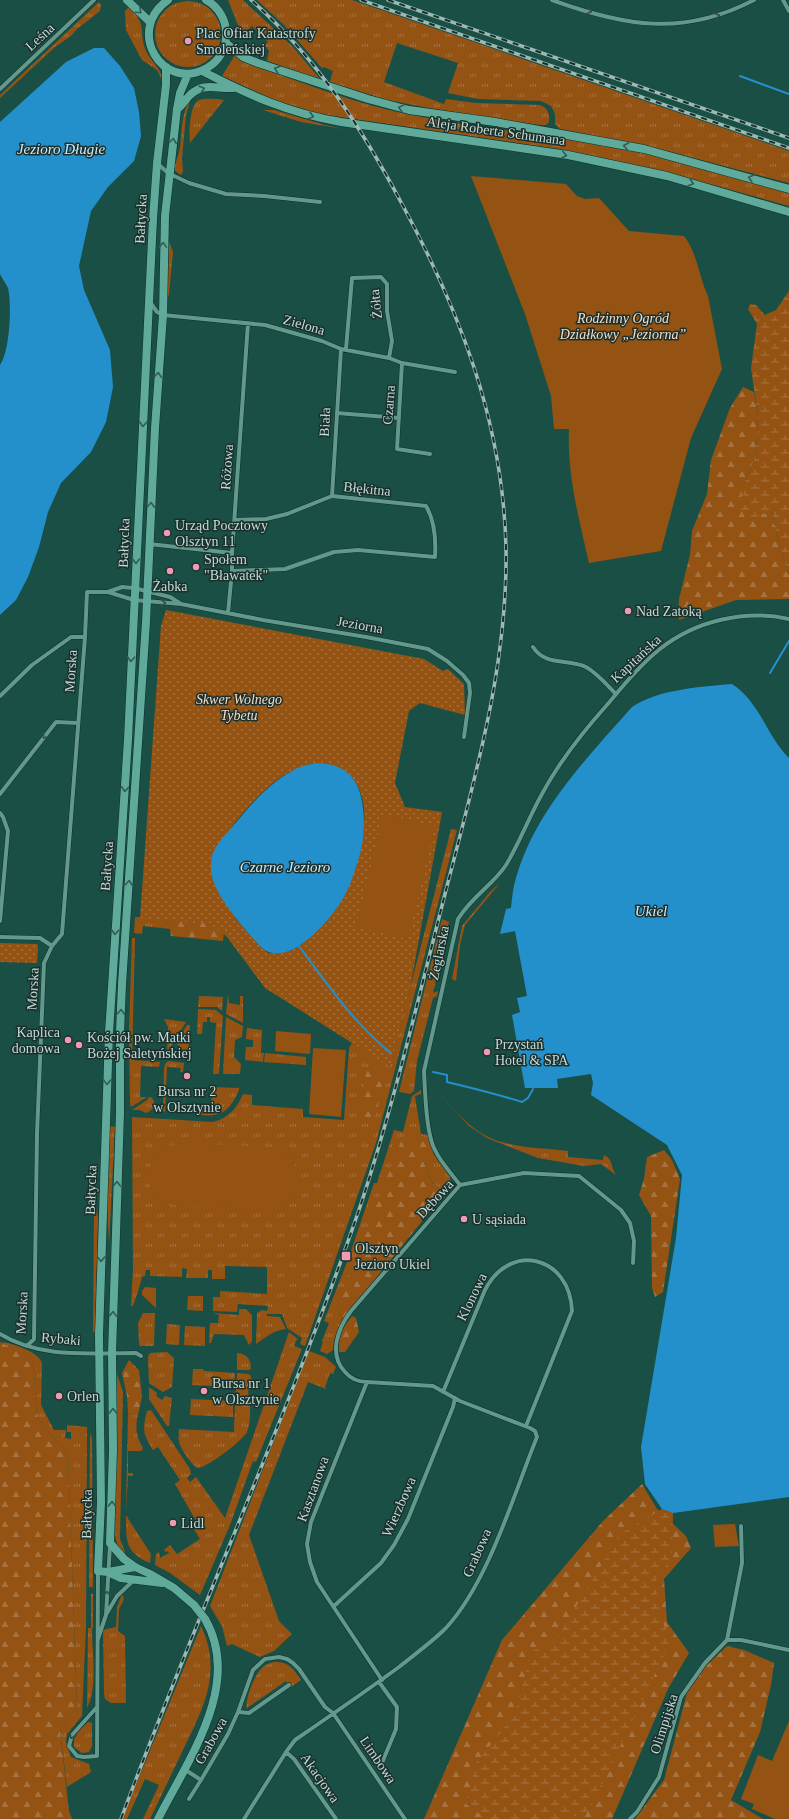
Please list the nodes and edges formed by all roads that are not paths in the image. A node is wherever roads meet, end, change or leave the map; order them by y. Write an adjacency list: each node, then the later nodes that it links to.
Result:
1 (94, 0): 15 (street, Leśna)
2 (127, 0): 9 (main road, one-way to 9)
3 (168, 0): 9 (main road)
4 (206, 0): 10 (main road)
5 (552, 0): 6 (street, one-way to 6)
6 (754, 0)
7 (783, 0): 8 (street)
8 (789, 10)
9 (150, 22): 11 (main road)
10 (226, 43): 12 (main road); 19 (main road, Aleja Roberta Schumana, one-way to 10)
11 (166, 67): 13 (main road); 17 (main road, Bałtycka)
12 (202, 71): 13 (main road); 14 (main road, Aleja Roberta Schumana)
13 (188, 74): 16 (main road, Bałtycka)
14 (235, 88): 16 (main road, one-way to 14); 21 (main road, Aleja Roberta Schumana, one-way to 21)
15 (0, 90)
16 (177, 109): 18 (main road, Bałtycka, one-way to 16)
17 (157, 163): 18 (street); 22 (main road, Bałtycka)
18 (168, 173): 20 (street); 23 (main road, Bałtycka, one-way to 18)
19 (789, 188)
20 (320, 202)
21 (789, 212)
22 (150, 302): 23 (street); 38 (main road, Bałtycka, one-way to 38)
23 (163, 315): 24 (street, Zielona); 35 (main road, Bałtycka, one-way to 23)
24 (248, 323): 25 (street, Zielona); 34 (street, Różowa)
25 (341, 349): 26 (street, Zielona); 30 (street, Biała)
26 (346, 349): 27 (street, Zielona); 27 (street, Żółta)
27 (389, 358): 28 (street, Zielona)
28 (402, 363): 29 (street, Zielona); 31 (street, Czarna)
29 (455, 372)
30 (336, 413): 31 (street); 33 (street, Biała)
31 (399, 418): 32 (street, Czarna)
32 (430, 454)
33 (332, 496): 34 (street, Błękitna); 37 (street, Błękitna)
34 (235, 520): 36 (street, Różowa)
35 (148, 544): 36 (street); 39 (main road, Bałtycka)
36 (232, 553): 37 (street, Różowa)
37 (232, 571): 44 (street, Różowa)
38 (134, 588): 39 (street, Jeziorna); 40 (street, Jeziorna); 41 (main road, Bałtycka)
39 (147, 590): 42 (main road, Bałtycka); 43 (street, Jeziorna)
40 (108, 592): 41 (street, Jeziorna); 46 (street, Morska)
41 (134, 600): 42 (street, Jeziorna); 61 (main road, Bałtycka, one-way to 61)
42 (146, 602): 43 (street, Jeziorna, one-way to 43); 62 (main road, Bałtycka, one-way to 42)
43 (181, 604): 44 (street, Jeziorna)
44 (228, 613): 51 (street, Jeziorna)
45 (789, 619): 48 (street, Kapitańska)
46 (85, 637): 49 (street); 50 (street, Morska)
47 (533, 647): 48 (street, Kapitańska)
48 (616, 694): 57 (street, Żeglarska)
49 (0, 696)
50 (78, 724): 52 (street, one-way to 52); 56 (street, Morska)
51 (464, 737)
52 (0, 794)
53 (0, 813): 54 (street)
54 (0, 921)
55 (0, 937): 56 (street)
56 (52, 946): 60 (street, Morska)
57 (460, 1185): 58 (street, Dębowa); 64 (street, Dębowa)
58 (633, 1262)
59 (0, 1334): 60 (street, Rybaki)
60 (27, 1346): 61 (street, Rybaki)
61 (99, 1353): 62 (street, Rybaki); 71 (main road, Bałtycka)
62 (112, 1353): 63 (street, Rybaki); 69 (main road, Bałtycka, one-way to 62)
63 (141, 1356)
64 (367, 1382): 65 (street); 75 (street, Kasztanowa)
65 (443, 1392): 66 (street); 67 (street, Klonowa)
66 (454, 1398): 67 (street); 75 (street, Wierzbowa)
67 (526, 1426): 80 (street, Grabowa)
68 (741, 1526): 77 (street)
69 (110, 1543): 70 (main road, Bałtycka); 72 (street, Bałtycka)
70 (135, 1567): 72 (main road); 74 (main road, Bałtycka)
71 (98, 1571): 72 (main road, Bałtycka); 78 (street, Bałtycka)
72 (108, 1572): 73 (main road, Bałtycka); 76 (street, Bałtycka, one-way to 72)
73 (134, 1579): 74 (main road, Bałtycka); 76 (street, Bałtycka)
74 (167, 1584): 87 (main road, Bałtycka, bridge)
75 (334, 1606): 80 (street, Kasztanowa)
76 (106, 1615): 78 (street, Bałtycka)
77 (727, 1640): 79 (street); 94 (street, Olimpijska)
78 (98, 1642): 82 (street, Bałtycka)
79 (789, 1650)
80 (380, 1681): 84 (street, Grabowa); 86 (street, Kasztanowa)
81 (288, 1685): 83 (street, Grabowa)
82 (97, 1707): 82 (street, Bałtycka, one-way to 82)
83 (238, 1712): 84 (street, Grabowa); 88 (street, Grabowa)
84 (333, 1713): 85 (street, Grabowa); 93 (street, Limbowa)
85 (286, 1752): 91 (street, Grabowa); 92 (street, Akacjowa)
86 (382, 1763)
87 (184, 1769): 88 (street, Grabowa); 90 (main road, Bałtycka)
88 (202, 1780): 89 (street, Grabowa)
89 (189, 1800)
90 (158, 1819)
91 (244, 1819)
92 (336, 1819)
93 (405, 1819)
94 (630, 1819)

